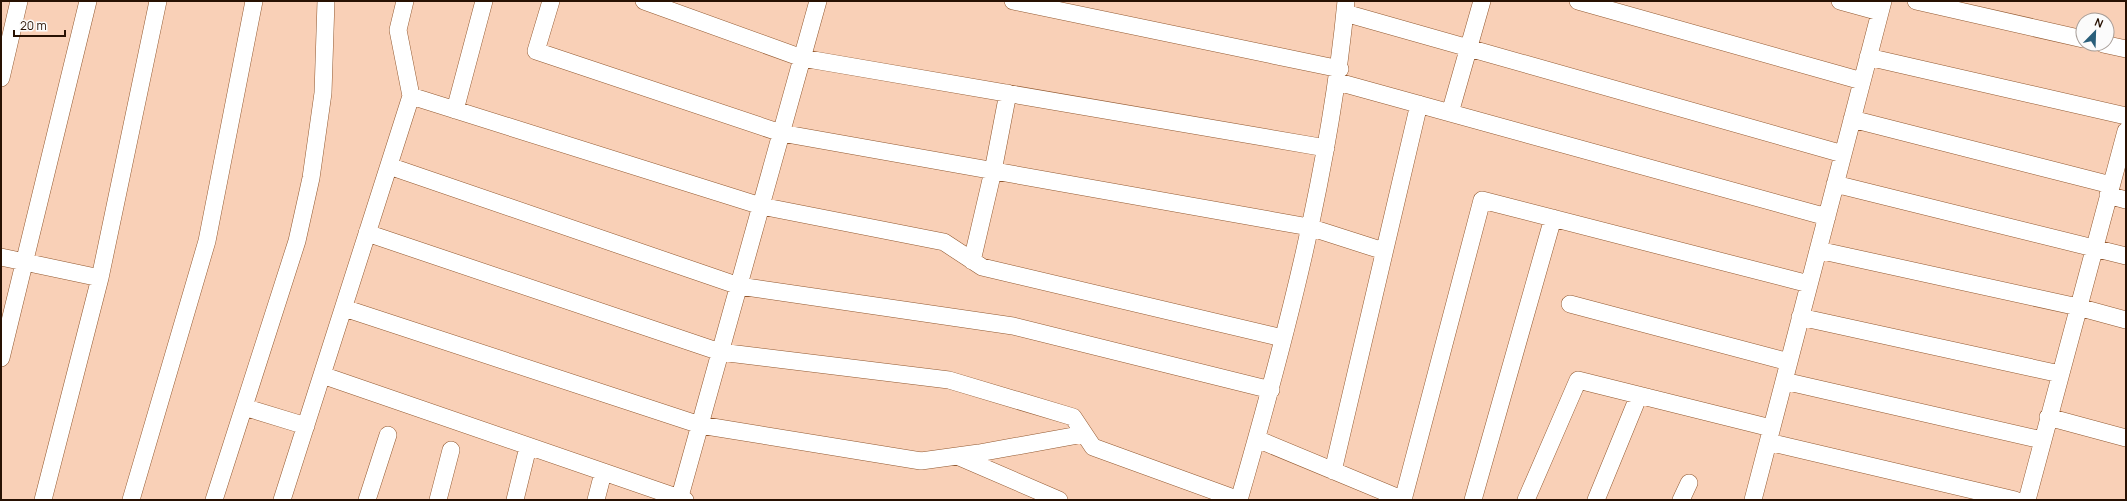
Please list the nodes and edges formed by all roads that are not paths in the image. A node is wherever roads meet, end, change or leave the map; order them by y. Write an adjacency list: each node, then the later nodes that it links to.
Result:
1 (20, 1): 19 (street)
2 (88, 1): 55 (street)
3 (158, 1): 56 (street)
4 (254, 1): 90 (street)
5 (326, 1): 73 (street)
6 (405, 1): 29 (street)
7 (484, 1): 31 (street)
8 (551, 1): 35 (street)
9 (644, 1): 24 (street)
10 (818, 1): 24 (street)
11 (1482, 1): 21 (street)
12 (1578, 1): 27 (street)
13 (1840, 1): 16 (street)
14 (1916, 1): 18 (street)
15 (1021, 2): 25 (street)
16 (1881, 6): 23 (street)
17 (1346, 7): 21 (street); 25 (street)
18 (2075, 37)
19 (5, 47): 26 (street)
20 (2115, 47): 22 (street)
21 (1468, 48): 32 (street); 38 (street)
22 (2126, 49)
23 (1868, 57): 27 (street); 33 (street)
24 (802, 58): 28 (street); 35 (street)
25 (1339, 76): 30 (street); 37 (street)
26 (1, 78)
27 (1862, 82): 34 (street)
28 (1008, 93): 37 (street); 40 (street)
29 (411, 96): 31 (street); 39 (street)
30 (1419, 104): 32 (street); 51 (street)
31 (455, 110): 44 (street)
32 (1450, 113): 45 (street)
33 (2126, 116)
34 (1852, 119): 38 (street); 42 (street)
35 (781, 133): 40 (street); 44 (street)
36 (2125, 136): 42 (street)
37 (1326, 148): 47 (street)
38 (1843, 154): 41 (street)
39 (389, 166): 48 (street); 58 (street)
40 (994, 171): 47 (street); 54 (street)
41 (1835, 184): 45 (street); 49 (street)
42 (2110, 190): 43 (street); 49 (street)
43 (2126, 200)
44 (761, 206): 54 (street); 58 (street)
45 (1827, 217): 50 (street)
46 (1553, 218): 57 (street); 100 (street); 101 (street)
47 (1309, 227): 51 (street); 64 (street)
48 (367, 233): 61 (street); 65 (street)
49 (2094, 247): 52 (street); 60 (street)
50 (1818, 250): 57 (street); 60 (street)
51 (1384, 251): 86 (street)
52 (2126, 256)
53 (1, 257): 55 (street)
54 (972, 260): 64 (street)
55 (25, 261): 56 (street); 66 (street)
56 (100, 278): 89 (street)
57 (1809, 284): 62 (street)
58 (739, 286): 65 (street); 71 (street)
59 (1570, 304): 67 (street)
60 (2078, 307): 63 (street); 68 (street)
61 (344, 308): 69 (street); 75 (street)
62 (1800, 317): 67 (street); 68 (street)
63 (2126, 320)
64 (1283, 338): 71 (street)
65 (720, 352): 75 (street); 77 (street)
66 (1, 358)
67 (1789, 362): 70 (street)
68 (2060, 374): 74 (street)
69 (322, 375): 76 (street); 83 (street)
70 (1784, 381): 79 (street); 82 (street)
71 (1271, 390): 81 (street)
72 (1639, 395): 79 (street); 102 (street); 103 (street)
73 (244, 407): 76 (street); 91 (street)
74 (2048, 417): 80 (street); 82 (street)
75 (700, 425): 85 (street); 97 (street)
76 (306, 426): 92 (street)
77 (1084, 434): 85 (street); 99 (street)
78 (388, 435): 93 (street)
79 (1770, 435): 105 (street); 106 (street)
80 (2126, 438)
81 (1257, 439): 86 (street); 99 (street)
82 (2042, 440): 107 (street)
83 (528, 447): 87 (street); 95 (street)
84 (451, 450): 94 (street)
85 (956, 456): 98 (street)
86 (1333, 470): 100 (street)
87 (603, 473): 96 (street); 97 (street)
88 (1689, 483): 104 (street)
89 (43, 500)
90 (131, 500)
91 (214, 500)
92 (282, 500)
93 (367, 500)
94 (438, 500)
95 (515, 500)
96 (596, 500)
97 (681, 500)
98 (1059, 500)
99 (1239, 500)
100 (1404, 500)
101 (1473, 500)
102 (1526, 500)
103 (1596, 500)
104 (1681, 500)
105 (1753, 500)
106 (2015, 500)
107 (2027, 500)

